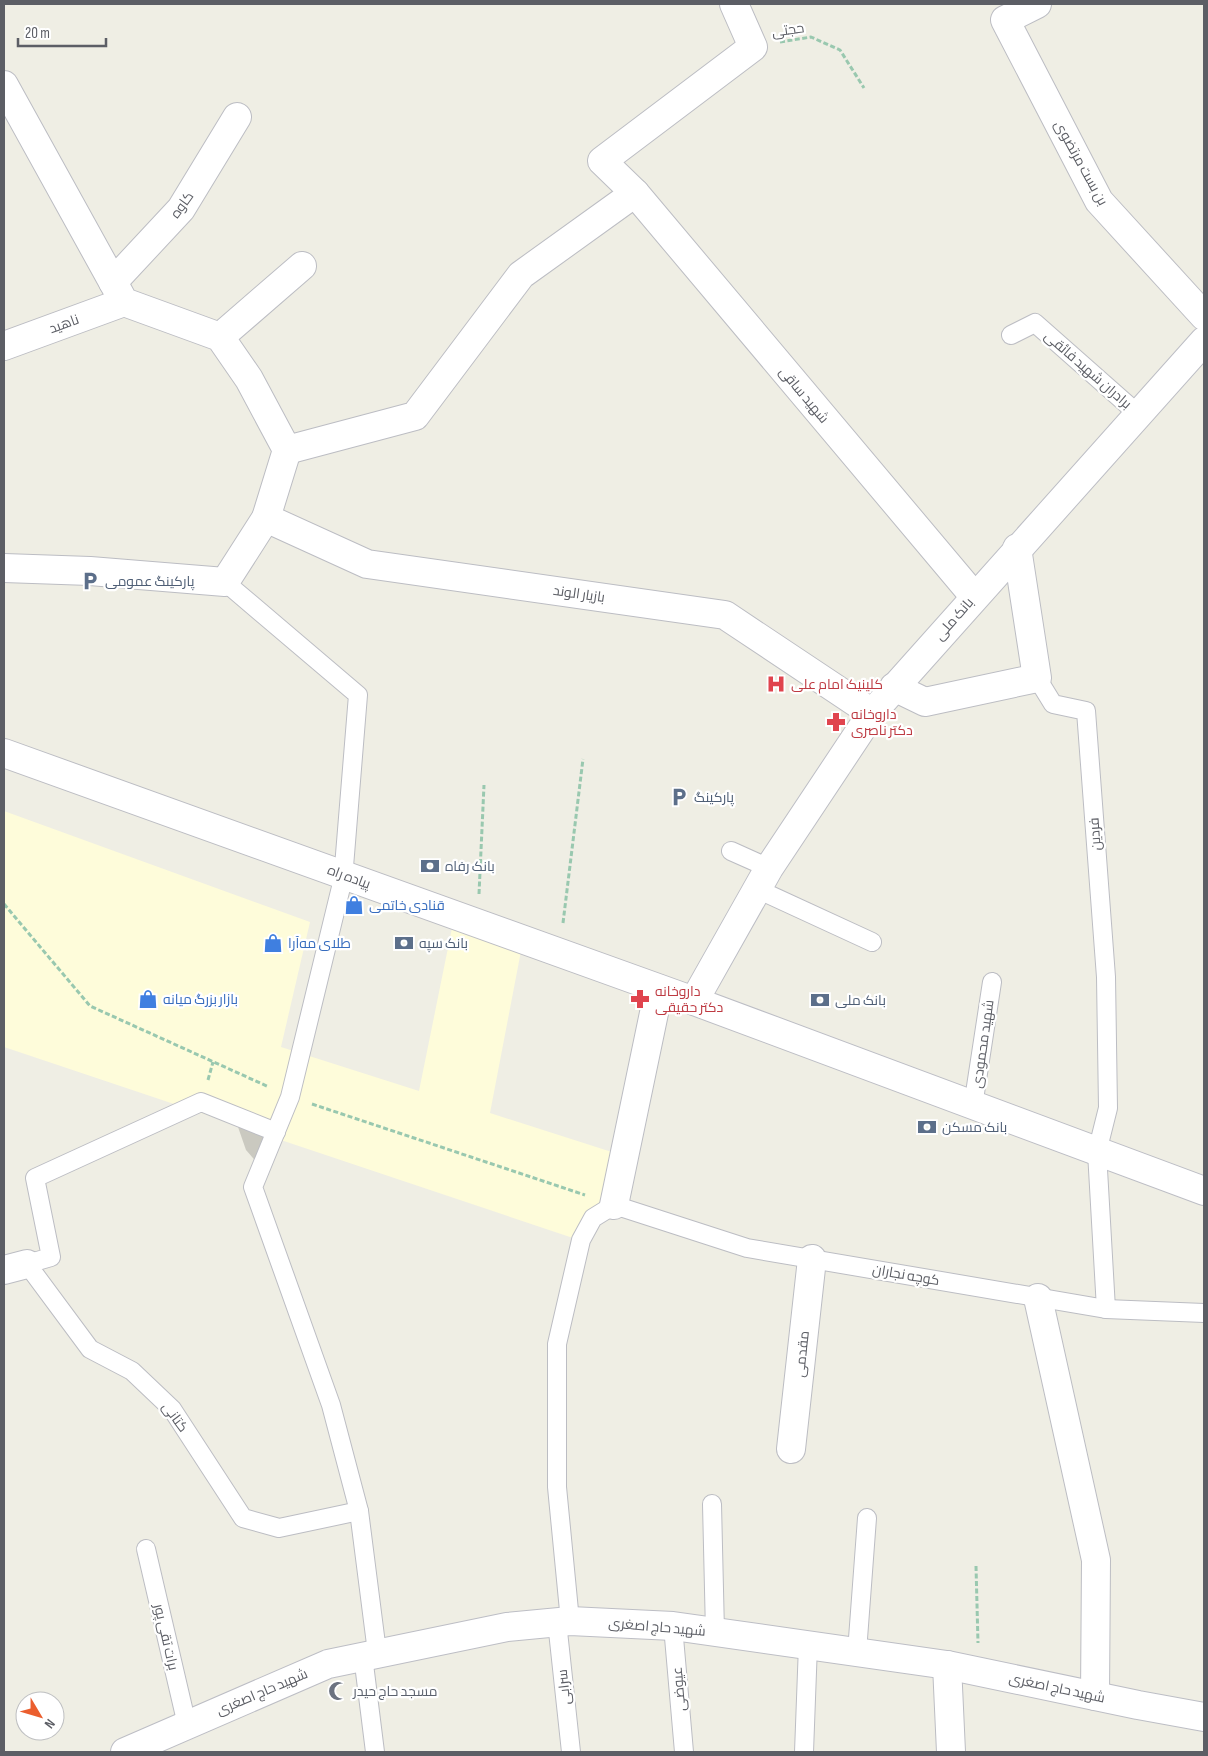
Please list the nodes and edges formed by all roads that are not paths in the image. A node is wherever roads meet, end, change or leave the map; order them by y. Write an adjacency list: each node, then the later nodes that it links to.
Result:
1 (734, 4): 5 (street, شهید ساقی)
2 (1037, 4): 8 (street, بن بست مرتضوی)
3 (4, 85): 7 (street)
4 (237, 117): 7 (street, کاوه)
5 (635, 193): 14 (street); 19 (street, شهید ساقی)
6 (302, 266): 10 (street)
7 (118, 292): 10 (street); 12 (street, ناهید)
8 (1204, 316)
9 (1011, 334): 13 (lane, برادران شهید فائقی)
10 (220, 337): 14 (street)
11 (1204, 341): 13 (street, بانک ملی)
12 (4, 346)
13 (1138, 414): 16 (street, بانک ملی)
14 (287, 450): 15 (street)
15 (266, 518): 18 (street); 22 (street, بازیار الوند)
16 (1017, 548): 19 (street, بانک ملی); 20 (street, فردین)
17 (4, 568): 18 (street)
18 (225, 582): 25 (lane)
19 (974, 596): 21 (street, بانک ملی)
20 (1037, 678): 21 (street); 33 (lane, فردین)
21 (894, 687): 22 (street, بانک ملی)
22 (872, 713): 26 (street, بانک ملی)
23 (4, 753): 25 (street, پیاده راه)
24 (731, 851): 26 (lane)
25 (344, 875): 29 (street, پیاده راه); 32 (lane)
26 (763, 878): 27 (lane); 30 (street, بانک ملی)
27 (872, 942)
28 (992, 982): 31 (lane, شهید محمودی)
29 (659, 989): 30 (street, پیاده راه); 35 (street)
30 (694, 1001): 31 (street, پیاده راه)
31 (974, 1106): 33 (street, پیاده راه)
32 (276, 1132): 37 (lane); 43 (lane)
33 (1097, 1152): 34 (street, پیاده راه); 39 (lane)
34 (1204, 1191)
35 (614, 1205): 36 (lane, کوچه نجاران); 46 (lane, سرابی)
36 (812, 1259): 38 (lane, کوچه نجاران); 41 (street, مقدمی)
37 (15, 1267): 43 (lane, کتانی)
38 (1038, 1298): 39 (lane, کوچه نجاران); 53 (street)
39 (1106, 1309): 40 (lane, کوچه نجاران)
40 (1204, 1313)
41 (792, 1449)
42 (712, 1504): 48 (lane)
43 (359, 1511): 51 (lane)
44 (867, 1518): 50 (lane)
45 (146, 1549): 55 (lane, برات تقی پور)
46 (563, 1622): 47 (street, شهید حاج اصغری); 51 (street, شهید حاج اصغری); 58 (lane, سرابی)
47 (673, 1626): 48 (street, شهید حاج اصغری); 59 (lane, عیوضی)
48 (715, 1632): 49 (street, شهید حاج اصغری)
49 (808, 1645): 50 (street, شهید حاج اصغری); 60 (lane)
50 (857, 1652): 52 (street, شهید حاج اصغری)
51 (370, 1654): 55 (street, شهید حاج اصغری); 57 (lane)
52 (947, 1665): 53 (street, شهید حاج اصغری); 61 (street)
53 (1095, 1696): 54 (street, شهید حاج اصغری)
54 (1204, 1717)
55 (187, 1724): 56 (street, شهید حاج اصغری)
56 (125, 1752)
57 (375, 1752)
58 (571, 1752)
59 (684, 1752)
60 (804, 1752)
61 (951, 1752)

